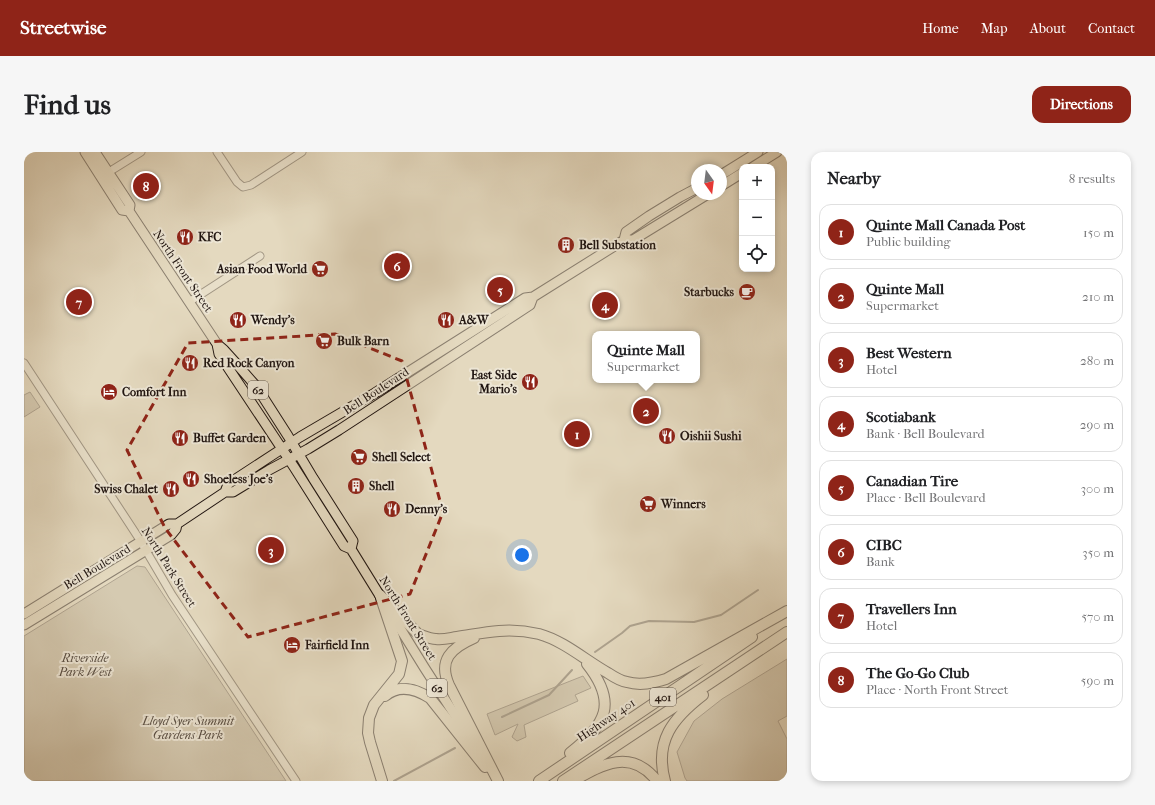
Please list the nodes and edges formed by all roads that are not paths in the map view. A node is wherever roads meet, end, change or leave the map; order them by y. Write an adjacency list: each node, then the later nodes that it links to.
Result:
1 (85, 152): 10 (main road, North Front Street / 62)
2 (95, 152): 10 (main road, North Front Street / 62)
3 (141, 152): 10 (street)
4 (217, 152): 5 (street)
5 (302, 152)
6 (758, 152): 9 (main road)
7 (777, 152): 8 (main road)
8 (757, 164)
9 (727, 171)
10 (105, 174): 18 (main road, North Front Street / 62)
11 (739, 175): 12 (main road)
12 (727, 182)
13 (691, 191): 15 (main road, Bell Boulevard)
14 (698, 200): 15 (main road, Bell Boulevard)
15 (624, 240): 17 (main road, Bell Boulevard)
16 (260, 256): 18 (street)
17 (533, 297): 21 (main road, Bell Boulevard); 23 (main road, Bell Boulevard)
18 (189, 302): 19 (main road, North Front Street / 62)
19 (217, 344): 21 (main road, North Front Street / 62); 22 (main road, North Front Street / 62)
20 (24, 363): 27 (street, North Park Street)
21 (292, 443): 22 (main road, Bell Boulevard); 23 (main road, North Front Street / 62)
22 (282, 450): 24 (main road, North Front Street / 62); 25 (main road, Bell Boulevard)
23 (299, 454): 24 (main road, Bell Boulevard); 28 (main road, North Front Street / 62)
24 (288, 459): 25 (main road, Bell Boulevard); 28 (main road, North Front Street / 62)
25 (225, 492): 26 (main road, Bell Boulevard)
26 (177, 524): 27 (main road, Bell Boulevard); 29 (main road, Bell Boulevard)
27 (141, 542): 29 (street, North Park Street); 32 (main road, Bell Boulevard)
28 (351, 549): 30 (main road, North Front Street / 62)
29 (146, 551): 33 (main road, Bell Boulevard); 38 (street, North Park Street)
30 (380, 594): 34 (highway); 37 (highway); 40 (main road, North Front Street / 62)
31 (787, 612): 36 (highway); 41 (highway, Highway 401 / 401)
32 (24, 614)
33 (24, 625)
34 (489, 632): 36 (highway); 40 (highway)
35 (783, 635): 42 (highway, 401); 45 (highway)
36 (580, 656): 41 (highway)
37 (374, 705): 39 (highway); 40 (highway)
38 (296, 781)
39 (382, 781)
40 (497, 781)
41 (538, 781)
42 (563, 781)
43 (573, 781): 44 (highway)
44 (657, 781)
45 (665, 781)

